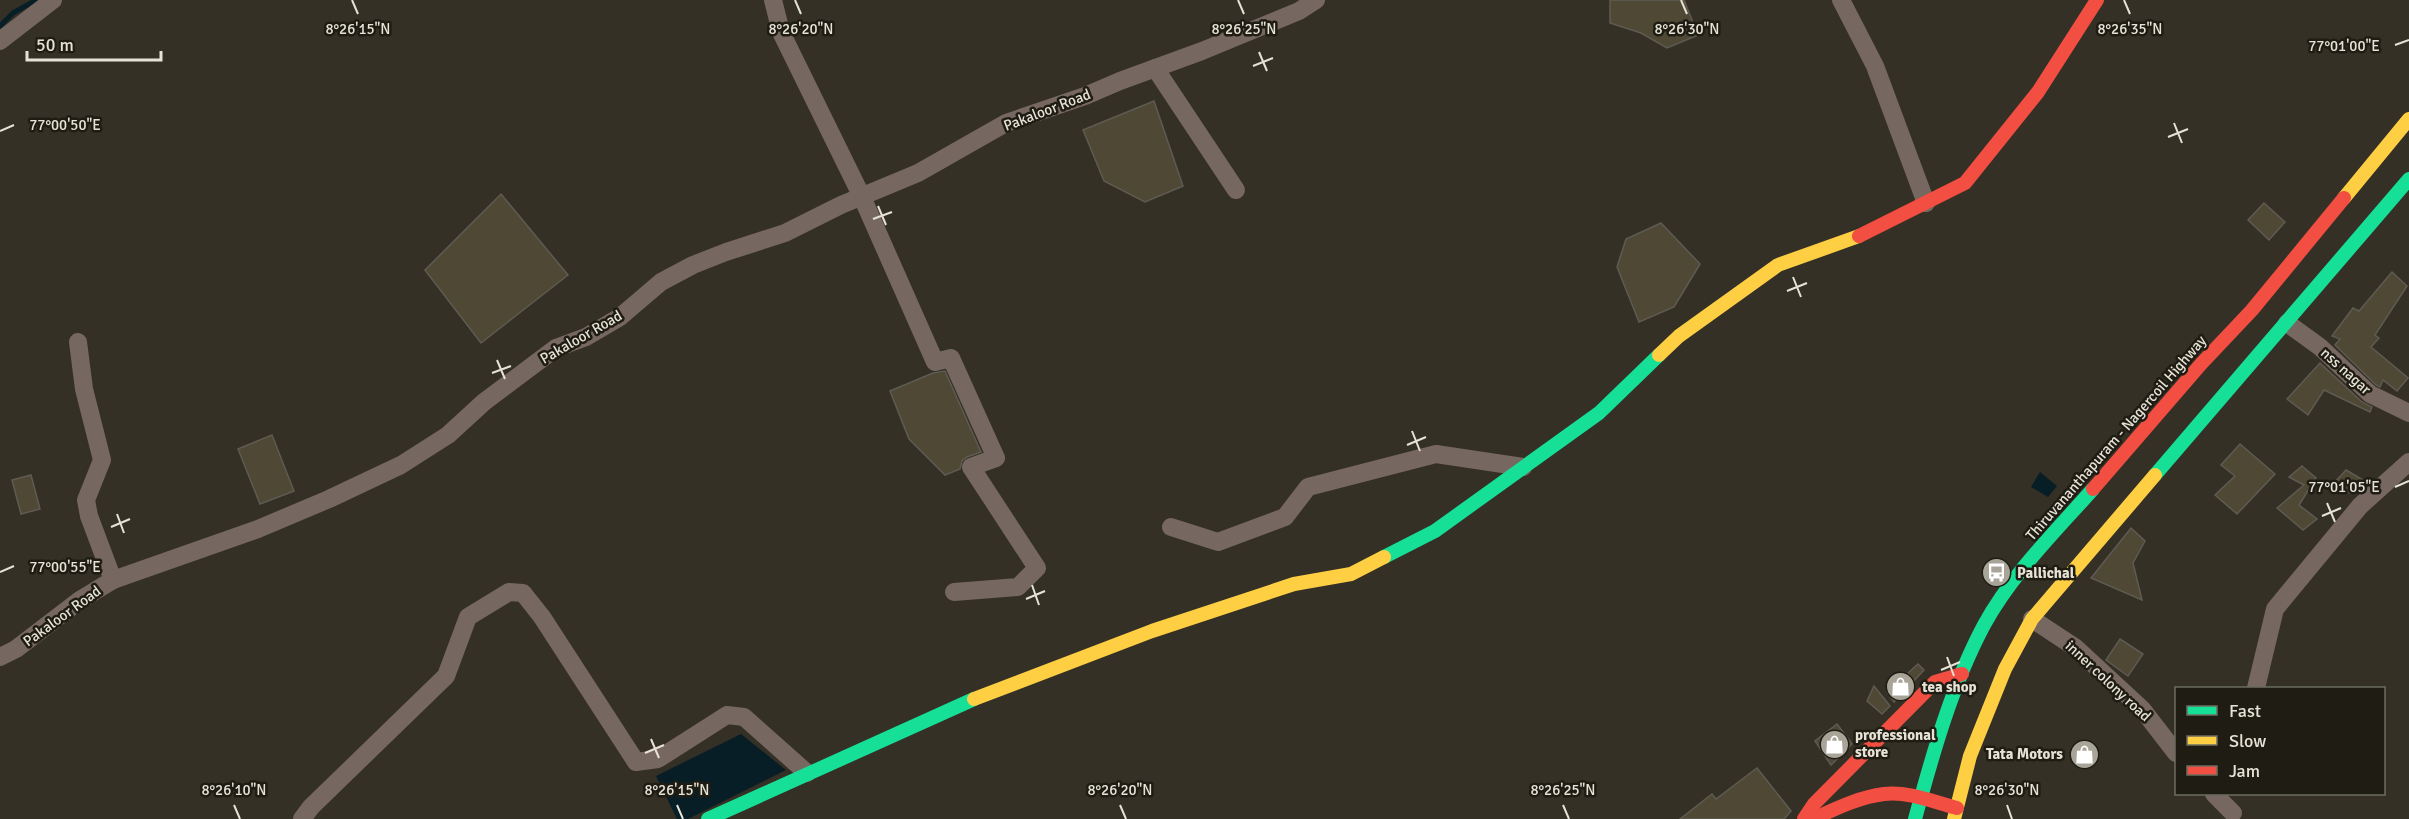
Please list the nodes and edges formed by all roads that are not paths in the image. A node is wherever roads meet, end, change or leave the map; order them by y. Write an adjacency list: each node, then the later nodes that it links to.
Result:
1 (53, 0): 6 (street)
2 (773, 0): 11 (street)
3 (1316, 0): 7 (street, Pakaloor Road)
4 (1841, 0): 12 (street)
5 (2097, 0): 12 (main road)
6 (0, 41)
7 (1155, 68): 10 (street); 11 (street, Pakaloor Road)
8 (2409, 118): 23 (main road, Thiruvananthapuram - Nagercoil Highway)
9 (2409, 179): 13 (main road)
10 (1236, 190)
11 (862, 197): 19 (street, Pakaloor Road); 20 (street)
12 (1926, 203): 17 (main road)
13 (2287, 322): 15 (street, nss nagar); 21 (main road)
14 (78, 342): 19 (street)
15 (2409, 413)
16 (2409, 462): 24 (street)
17 (1523, 467): 18 (street); 26 (main road)
18 (1171, 527)
19 (113, 580): 22 (street, Pakaloor Road)
20 (954, 592)
21 (2032, 619): 25 (street, inner colony road); 31 (main road)
22 (0, 657)
23 (1962, 674): 29 (main road, Thiruvananthapuram - Nagercoil Highway); 36 (main road)
24 (2256, 687)
25 (2175, 752)
26 (807, 773): 34 (street); 35 (main road)
27 (2215, 795): 33 (street)
28 (2236, 795): 33 (street)
29 (1920, 799): 30 (main road); 31 (main road); 38 (main road, Thiruvananthapuram - Nagercoil Highway)
30 (1843, 806): 32 (main road); 37 (main road)
31 (1956, 813)
32 (1857, 816)
33 (2233, 816)
34 (302, 819)
35 (708, 819)
36 (1804, 819)
37 (1813, 819)
38 (1915, 819)

